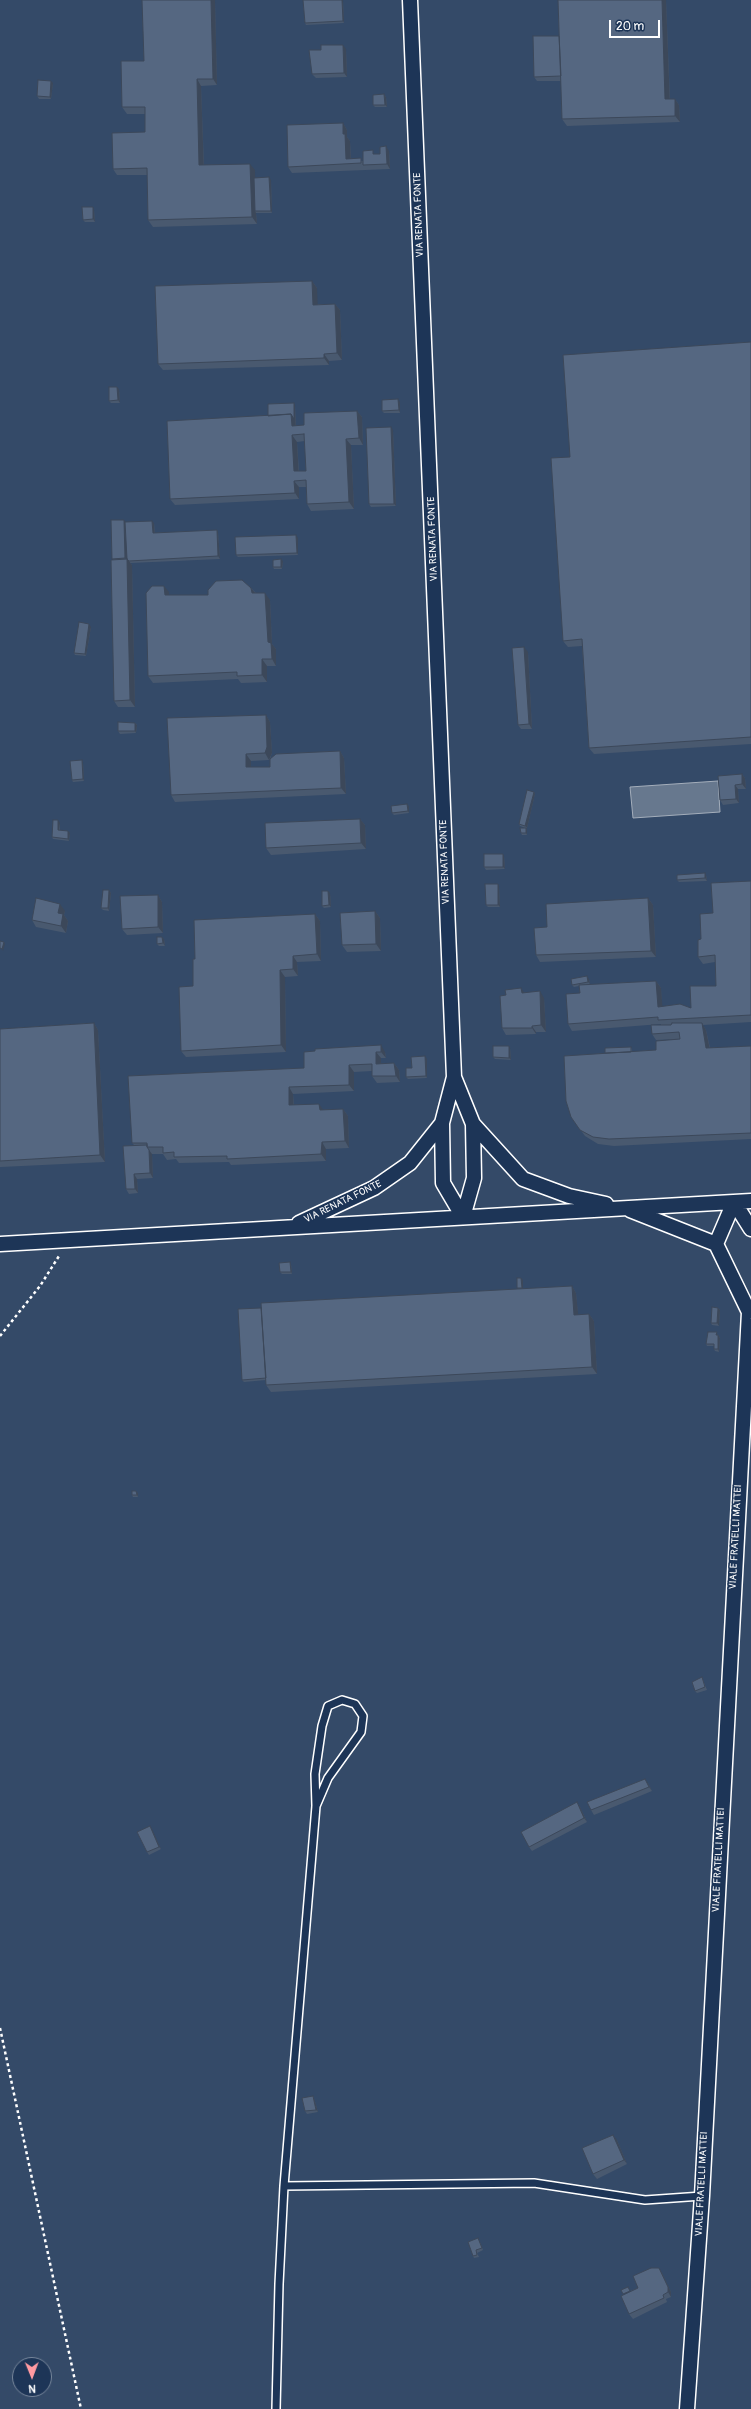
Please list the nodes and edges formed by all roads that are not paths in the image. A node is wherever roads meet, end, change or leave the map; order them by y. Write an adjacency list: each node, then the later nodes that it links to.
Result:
1 (410, 0): 2 (street, VIA RENATA FONTE)
2 (454, 1078): 3 (street, VIA RENATA FONTE); 4 (street, VIA RENATA FONTE)
3 (442, 1123): 8 (street, VIA RENATA FONTE); 9 (street, VIA RENATA FONTE)
4 (473, 1124): 7 (street, VIA RENATA FONTE); 8 (street, VIA RENATA FONTE)
5 (751, 1201): 6 (street)
6 (734, 1202): 7 (street); 10 (street); 12 (street)
7 (625, 1208): 8 (street); 12 (street)
8 (463, 1217): 9 (street)
9 (292, 1227): 11 (street)
10 (751, 1229)
11 (0, 1244)
12 (716, 1244): 13 (street, VIALE FRATELLI MATTEI)
13 (750, 1309): 16 (street, VIALE FRATELLI MATTEI)
14 (316, 1806): 14 (lane); 15 (lane)
15 (284, 2186): 16 (lane); 17 (lane)
16 (702, 2196): 18 (street, VIALE FRATELLI MATTEI)
17 (276, 2409)
18 (687, 2409)

